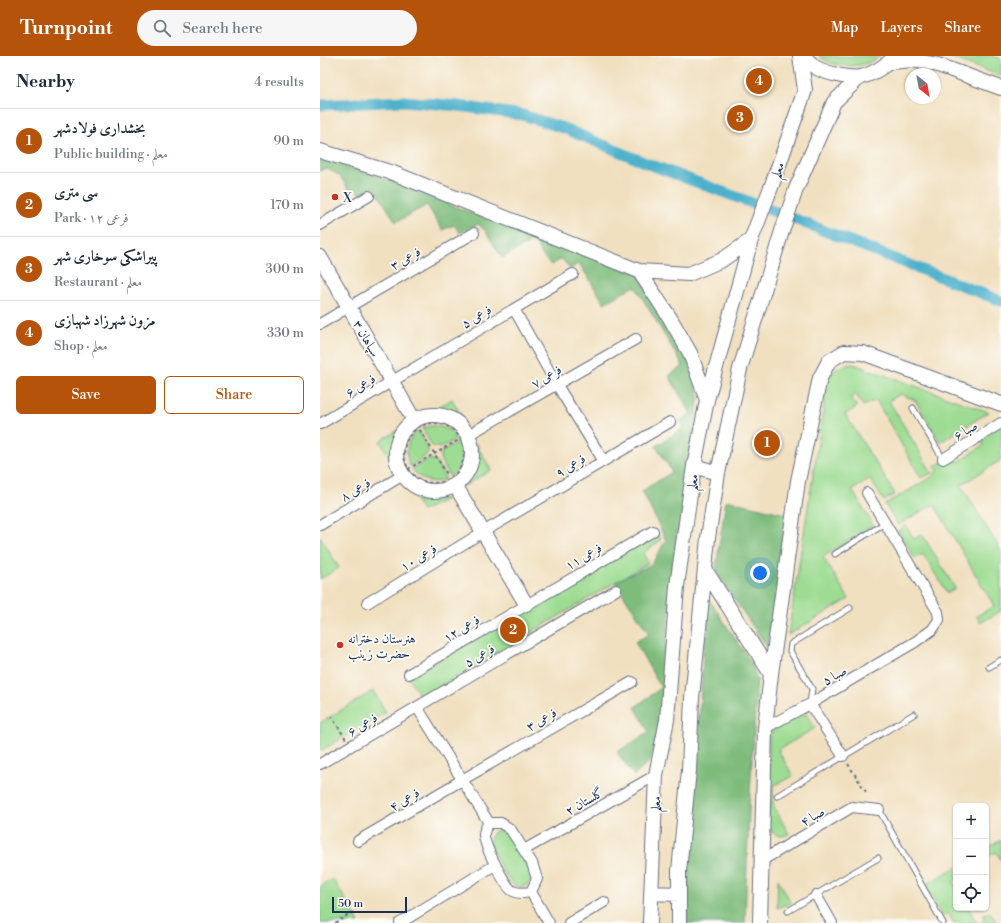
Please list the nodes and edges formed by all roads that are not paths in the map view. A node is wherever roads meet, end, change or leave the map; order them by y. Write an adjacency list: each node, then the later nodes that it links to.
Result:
1 (802, 56): 3 (main road); 9 (main road, معلم)
2 (893, 59): 3 (main road); 4 (main road)
3 (860, 77): 31 (main road, معلم)
4 (1001, 88)
5 (320, 151): 11 (main road)
6 (369, 196): 7 (street)
7 (320, 225)
8 (474, 233): 13 (street, فرعی ۳)
9 (751, 240): 11 (main road); 19 (main road, معلم)
10 (320, 257): 13 (main road, سپاهان ۳)
11 (639, 271): 19 (main road)
12 (573, 274): 14 (street, فرعی ۵)
13 (349, 306): 15 (street); 17 (main road, سپاهان ۳)
14 (514, 309): 17 (street, فرعی ۵); 18 (street)
15 (320, 324)
16 (636, 339): 18 (street, فرعی ۷)
17 (392, 381): 24 (street, فرعی ۶); 25 (main road, سپاهان ۳)
18 (557, 385): 26 (street, فرعی ۷); 28 (street)
19 (707, 400): 29 (main road, معلم)
20 (1001, 404): 47 (main road)
21 (913, 408): 27 (lane)
22 (670, 422): 28 (street, فرعی ۹)
23 (1001, 423): 27 (street, صبا ۶)
24 (320, 424)
25 (416, 424): 26 (main road); 30 (main road)
26 (464, 437): 32 (main road)
27 (943, 458)
28 (603, 460): 37 (street, فرعی ۹)
29 (694, 466): 31 (main road); 55 (main road, معلم)
30 (406, 472): 32 (main road); 35 (street, فرعی ۸)
31 (718, 473): 39 (main road, معلم)
32 (452, 482): 37 (main road)
33 (867, 493): 34 (street, صبا ۵)
34 (885, 524): 38 (lane); 49 (street, صبا ۵)
35 (320, 525)
36 (653, 531): 42 (street, فرعی ۱۱)
37 (483, 532): 41 (street, فرعی ۱۰); 42 (main road)
38 (835, 554)
39 (706, 571): 47 (main road); 67 (main road, معلم)
40 (616, 590): 50 (street, فرعی ۵)
41 (367, 603)
42 (526, 604): 46 (street, فرعی ۱۲)
43 (850, 608): 49 (lane)
44 (1001, 660): 45 (lane)
45 (989, 667)
46 (409, 674)
47 (771, 674): 52 (main road)
48 (632, 682): 56 (street, فرعی ۳)
49 (810, 704): 52 (street, صبا ۵); 53 (street)
50 (417, 707): 54 (street, فرعی ۶); 56 (street)
51 (914, 714): 53 (lane)
52 (765, 728): 63 (main road)
53 (843, 756): 57 (lane)
54 (320, 764)
55 (656, 775): 61 (street, گلستان ۲); 66 (main road, معلم)
56 (462, 780): 59 (street); 60 (street, فرعی ۴)
57 (777, 796)
58 (879, 810): 63 (street, صبا ۴); 78 (lane)
59 (490, 823): 61 (street); 64 (street)
60 (358, 842)
61 (524, 850): 65 (street)
62 (878, 858): 68 (lane)
63 (761, 861): 76 (main road)
64 (495, 865): 65 (street); 71 (street)
65 (531, 892): 72 (street)
66 (650, 893): 67 (main road); 74 (main road, معلم)
67 (679, 894): 75 (main road, معلم)
68 (816, 895): 70 (lane); 77 (street)
69 (604, 902): 73 (street)
70 (788, 912)
71 (400, 923)
72 (549, 923)
73 (569, 923)
74 (650, 923)
75 (678, 923)
76 (760, 923)
77 (832, 923)
78 (943, 923)

